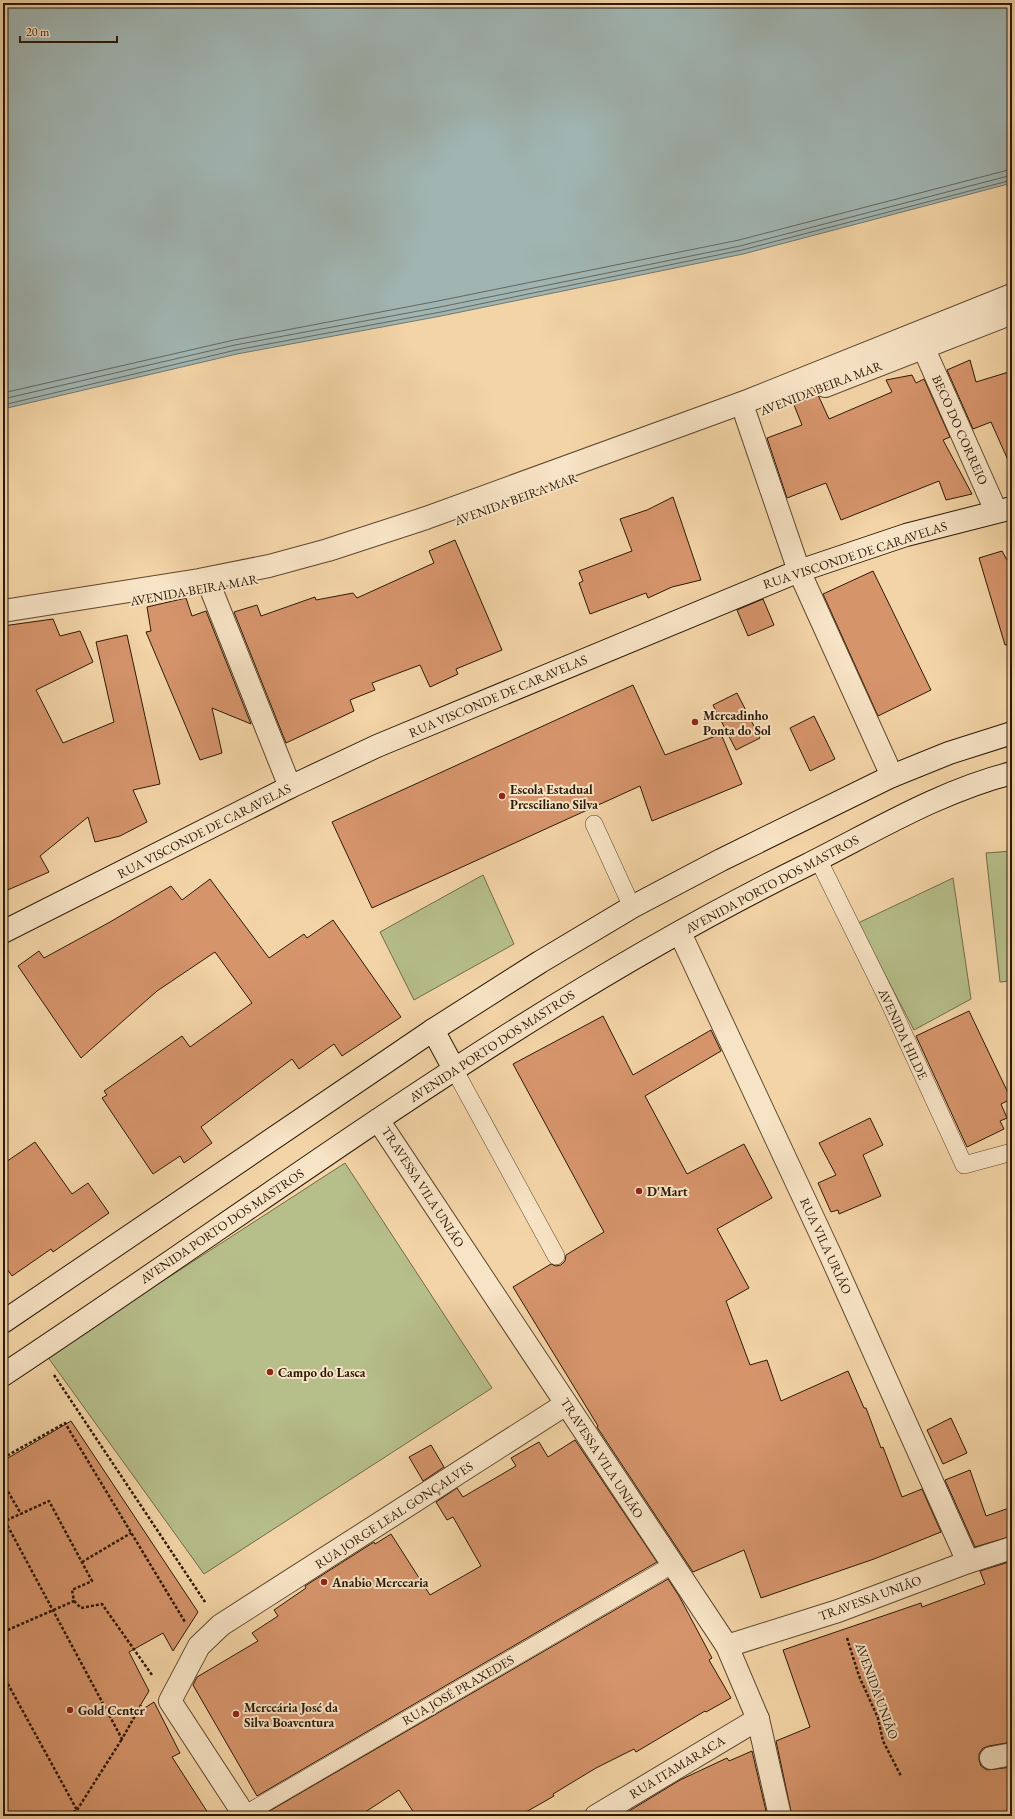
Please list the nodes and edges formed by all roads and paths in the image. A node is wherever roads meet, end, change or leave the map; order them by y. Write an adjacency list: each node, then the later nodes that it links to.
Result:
1 (1012, 295): 8 (street)
2 (1012, 313): 3 (street, AVENIDA BEIRA MAR)
3 (924, 349): 4 (street, AVENIDA BEIRA MAR); 5 (street, BECO DO CORREIO)
4 (746, 416): 6 (street); 7 (street, AVENIDA BEIRA MAR)
5 (1004, 509): 6 (street, RUA VISCONDE DE CARAVELAS)
6 (799, 571): 12 (street); 13 (street, RUA VISCONDE DE CARAVELAS)
7 (211, 589): 9 (street, AVENIDA BEIRA MAR); 13 (street)
8 (3, 611)
9 (3, 621)
10 (1012, 733): 12 (street)
11 (1012, 773): 15 (street, AVENIDA PORTO DOS MASTROS)
12 (892, 776): 16 (street)
13 (290, 787): 17 (street, RUA VISCONDE DE CARAVELAS)
14 (594, 824): 16 (lane)
15 (818, 859): 18 (street, AVENIDA PORTO DOS MASTROS); 22 (lane, AVENIDA HILDE)
16 (632, 907): 19 (street)
17 (3, 932)
18 (680, 932): 20 (street, AVENIDA PORTO DOS MASTROS); 34 (street, RUA VILA URIÃO)
19 (433, 1030): 20 (street); 24 (street)
20 (454, 1069): 21 (street, AVENIDA PORTO DOS MASTROS); 23 (lane)
21 (378, 1120): 25 (street, AVENIDA PORTO DOS MASTROS); 27 (street, TRAVESSA VILA UNIÃO)
22 (1012, 1152)
23 (556, 1256)
24 (3, 1322)
25 (38, 1352): 26 (street, AVENIDA PORTO DOS MASTROS); 39 (path)
26 (3, 1375)
27 (566, 1404): 35 (street, TRAVESSA VILA UNIÃO); 39 (street, RUA JORGE LEAL GONÇALVES)
28 (3, 1458): 31 (path)
29 (3, 1483): 30 (path)
30 (22, 1514): 33 (path); 37 (path)
31 (131, 1533): 33 (path); 41 (path)
32 (1012, 1548): 34 (street, TRAVESSA UNIÃO)
33 (82, 1562): 36 (path)
34 (968, 1562): 38 (street, TRAVESSA UNIÃO)
35 (672, 1565): 42 (street, TRAVESSA VILA UNIÃO); 52 (lane, RUA JOSÉ PRAXEDES)
36 (74, 1601): 37 (path); 44 (path)
37 (52, 1611): 40 (path); 47 (path)
38 (838, 1611): 42 (street, TRAVESSA UNIÃO); 50 (path, AVENIDA UNIÃO)
39 (221, 1625): 41 (street, RUA JORGE LEAL GONÇALVES)
40 (3, 1632)
41 (199, 1646): 52 (street, RUA JORGE LEAL GONÇALVES)
42 (727, 1646): 46 (street, TRAVESSA VILA UNIÃO)
43 (3, 1675): 51 (path)
44 (155, 1680)
45 (144, 1700): 47 (path)
46 (758, 1719): 54 (street, RUA ITAMARACA); 55 (street, TRAVESSA VILA UNIÃO)
47 (122, 1739): 51 (path)
48 (1012, 1754): 49 (street)
49 (990, 1758)
50 (901, 1776)
51 (77, 1810): 53 (path)
52 (244, 1815)
53 (66, 1816)
54 (596, 1816)
55 (780, 1816)

